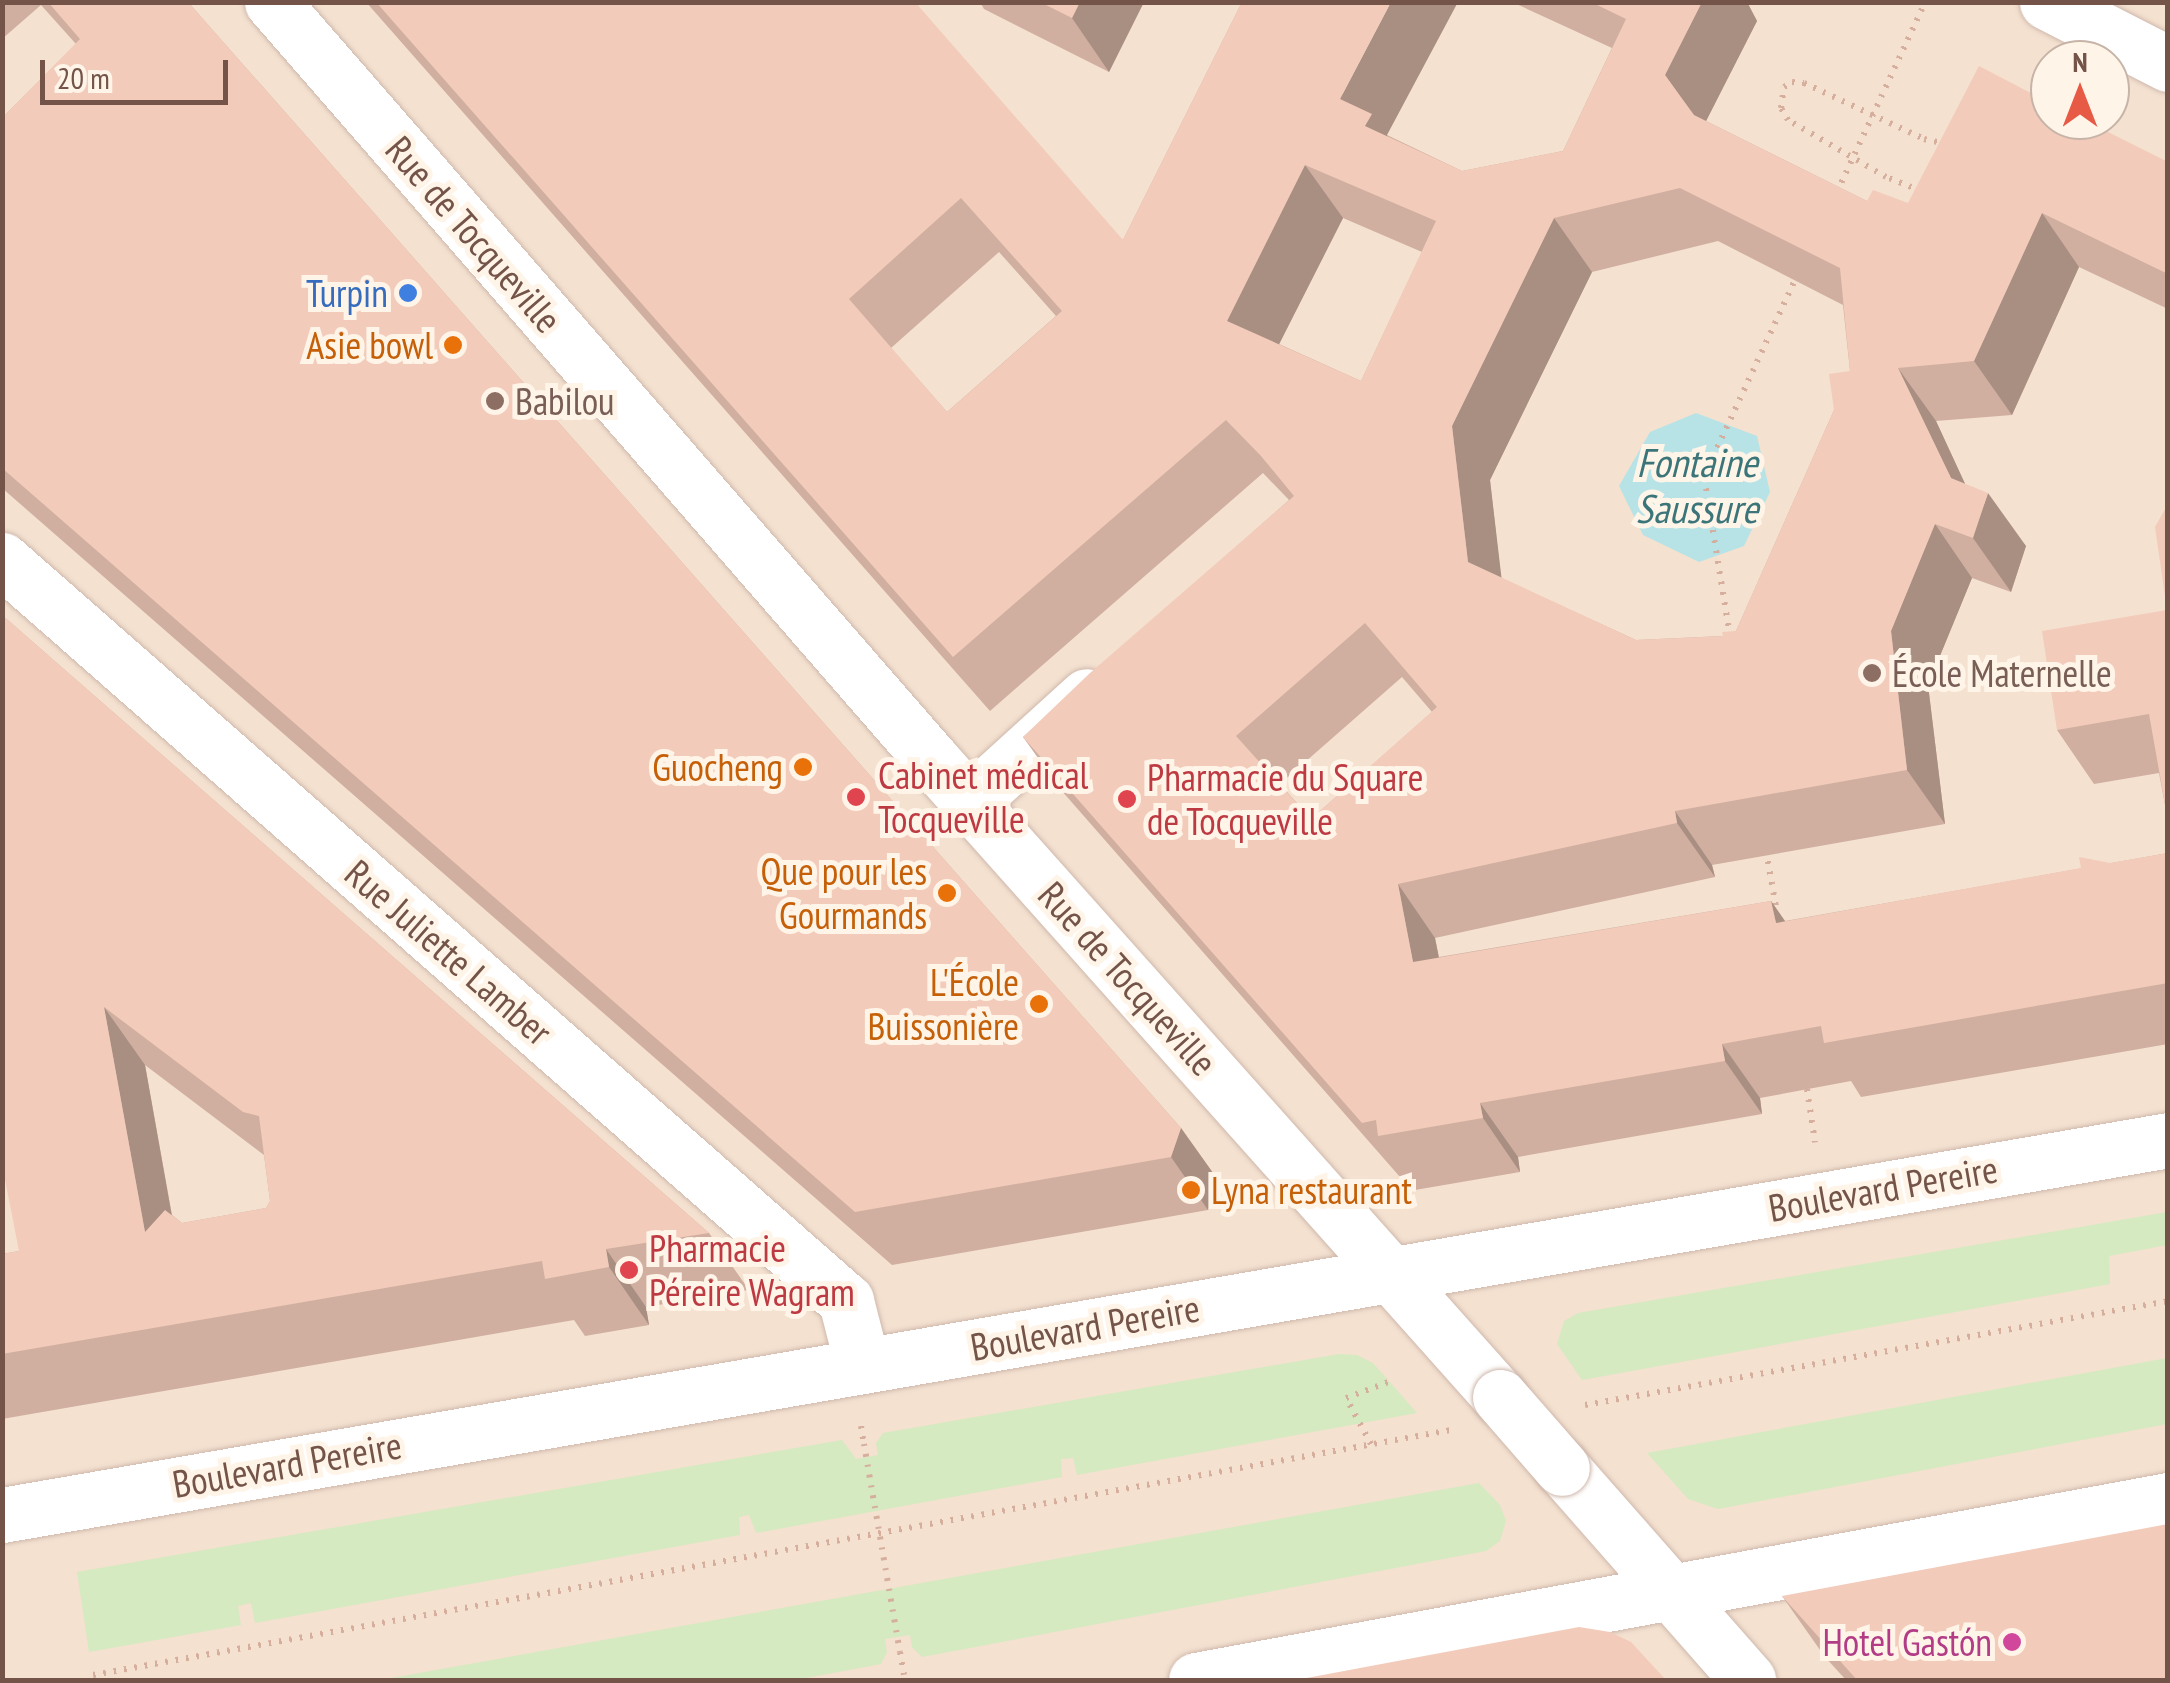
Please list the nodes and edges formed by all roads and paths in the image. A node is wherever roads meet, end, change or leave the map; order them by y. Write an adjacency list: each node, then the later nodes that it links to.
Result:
1 (272, 2): 14 (street, Rue de Tocqueville)
2 (1925, 2): 5 (path)
3 (2047, 2): 4 (street)
4 (2168, 64)
5 (1872, 116): 6 (path); 7 (path); 7 (path)
6 (1956, 147)
7 (1852, 158): 8 (path); 9 (path)
8 (1928, 198)
9 (1831, 204)
10 (1795, 280): 12 (path)
11 (2, 560): 20 (street, Rue Juliette Lamber)
12 (1732, 650)
13 (1126, 661): 14 (street)
14 (971, 801): 18 (street, Rue de Tocqueville)
15 (1765, 843): 16 (path)
16 (1778, 920)
17 (2168, 1140): 18 (street, Boulevard Pereire)
18 (1390, 1276): 20 (street, Boulevard Pereire); 28 (street, Rue de Tocqueville, bridge)
19 (2168, 1300): 22 (path)
20 (862, 1364): 27 (street, Boulevard Pereire)
21 (1391, 1381): 25 (path)
22 (1565, 1409)
23 (861, 1425): 30 (path, bridge)
24 (1453, 1429): 25 (path)
25 (1371, 1444): 29 (path)
26 (2168, 1500): 28 (street)
27 (2, 1515)
28 (1670, 1591): 31 (street); 32 (street, Rue de Tocqueville)
29 (93, 1675)
30 (904, 1675)
31 (1196, 1680)
32 (1748, 1680)

